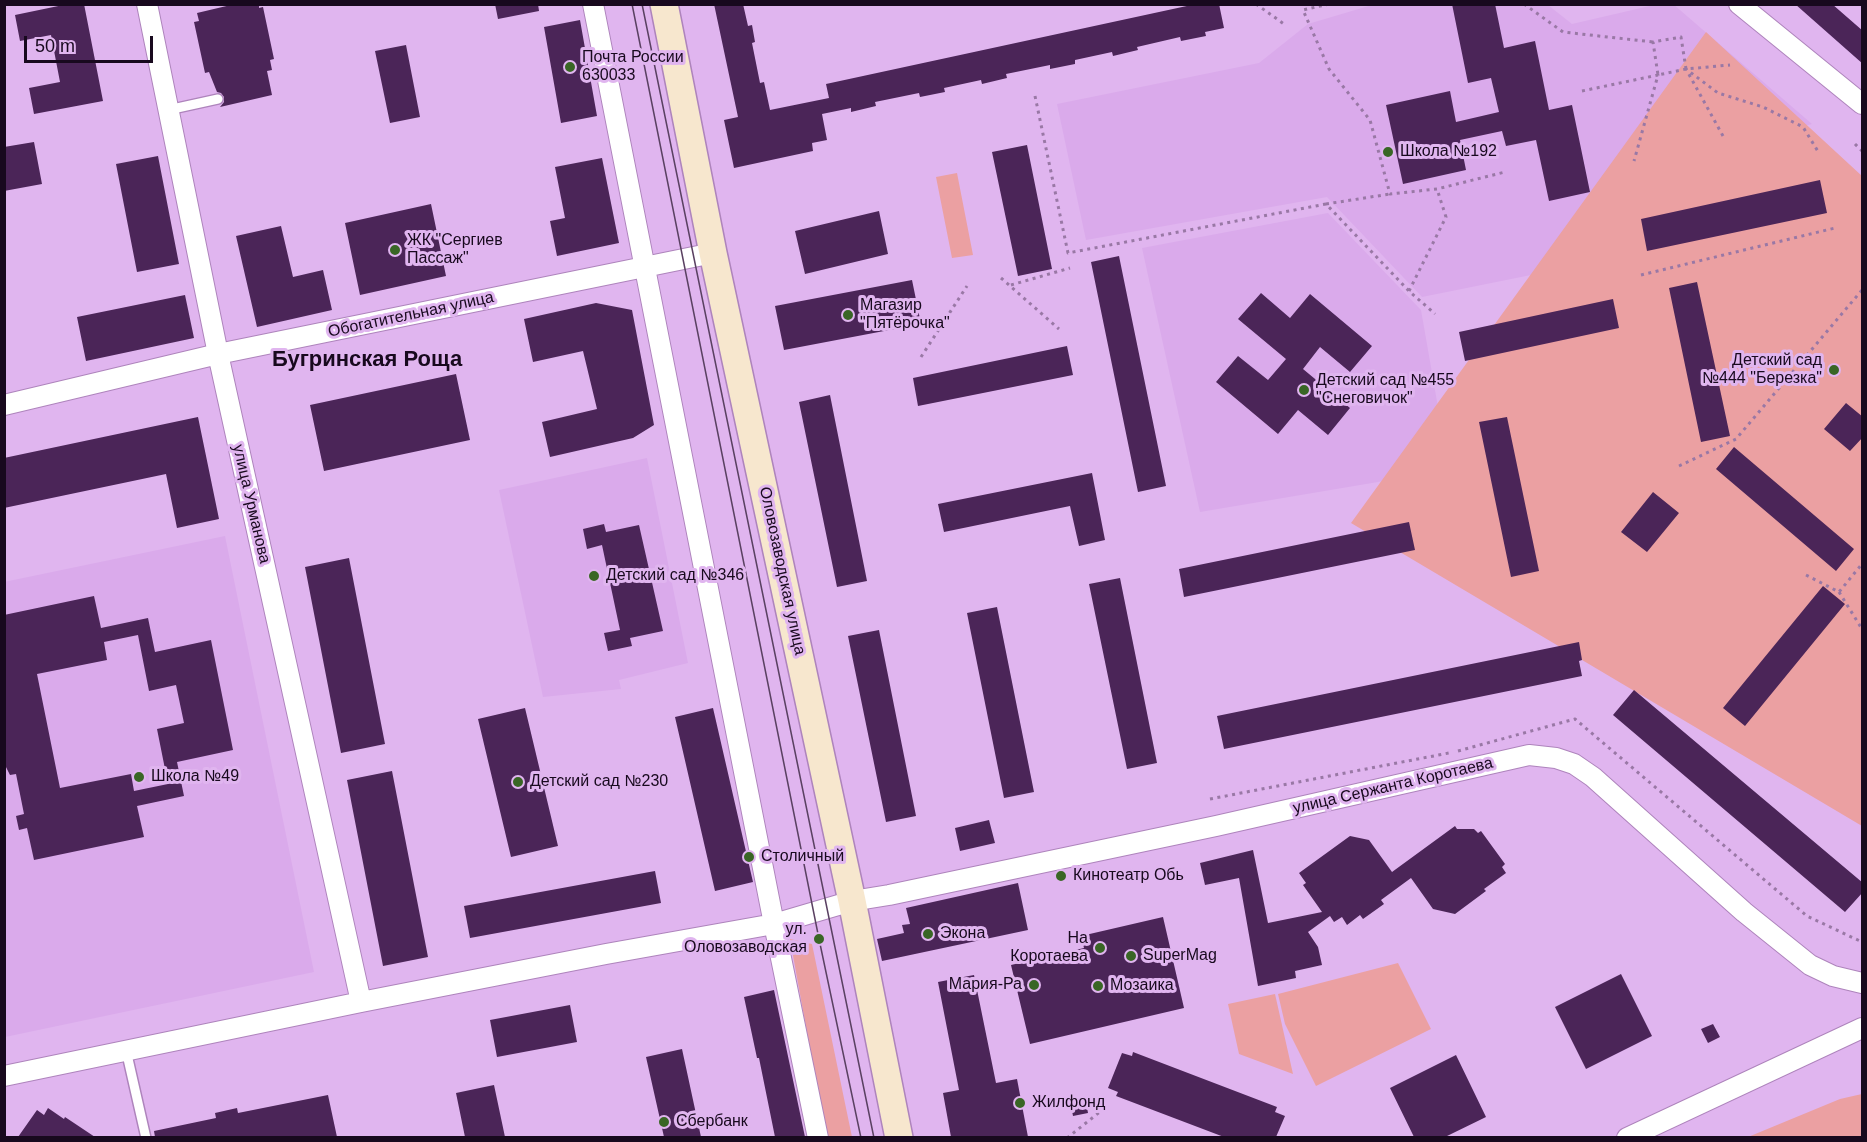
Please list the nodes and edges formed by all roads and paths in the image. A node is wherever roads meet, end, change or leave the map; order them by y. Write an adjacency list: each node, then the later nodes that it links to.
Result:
1 (147, 4): 17 (street, улица Урманова)
2 (593, 4): 29 (street)
3 (664, 4): 28 (street, Оловозаводская улица)
4 (1256, 4): 8 (path)
5 (1329, 4): 25 (path)
6 (1524, 4): 9 (path)
7 (1739, 4): 16 (street)
8 (1284, 24)
9 (1653, 42): 11 (path); 12 (path)
10 (1730, 65): 11 (path)
11 (1686, 69): 12 (path); 18 (path); 21 (path)
12 (1658, 75): 13 (path); 22 (path)
13 (1582, 91)
14 (1035, 96): 26 (path)
15 (218, 99): 17 (lane)
16 (1863, 104)
17 (168, 110): 39 (street, улица Урманова)
18 (1724, 136)
19 (1855, 144): 20 (path)
20 (1863, 151)
21 (1819, 153)
22 (1634, 161)
23 (1505, 172): 24 (path)
24 (1437, 189): 25 (path); 35 (path)
25 (1390, 194): 26 (path)
26 (1326, 204): 35 (path)
27 (1835, 228): 31 (path)
28 (713, 253): 29 (street, Обогатительная улица); 48 (street, Оловозаводская улица)
29 (646, 266): 39 (street, Обогатительная улица); 49 (street)
30 (1070, 268): 33 (path)
31 (1641, 275)
32 (1001, 278): 33 (path)
33 (1011, 285): 38 (path)
34 (968, 286): 40 (path)
35 (1409, 291): 37 (path)
36 (1863, 291): 42 (path)
37 (1435, 314)
38 (1059, 329)
39 (218, 354): 41 (street, Обогатительная улица); 52 (street, улица Урманова)
40 (921, 357)
41 (4, 405)
42 (1679, 466)
43 (1863, 564): 45 (path)
44 (1806, 574): 45 (path)
45 (1839, 592): 46 (path)
46 (1863, 629)
47 (1210, 799): 50 (path)
48 (852, 901): 49 (street, улица Сержанта Коротаева); 51 (street, улица Сержанта Коротаева); 59 (street, Оловозаводская улица)
49 (774, 924): 52 (street, улица Сержанта Коротаева); 58 (street)
50 (1863, 942)
51 (1863, 983)
52 (362, 1002): 54 (street, улица Сержанта Коротаева)
53 (1863, 1028): 61 (street)
54 (126, 1050): 55 (street, улица Сержанта Коротаева); 57 (lane)
55 (4, 1076)
56 (1101, 1111): 60 (path)
57 (146, 1137)
58 (818, 1137)
59 (899, 1137)
60 (1067, 1137)
61 (1627, 1137)

